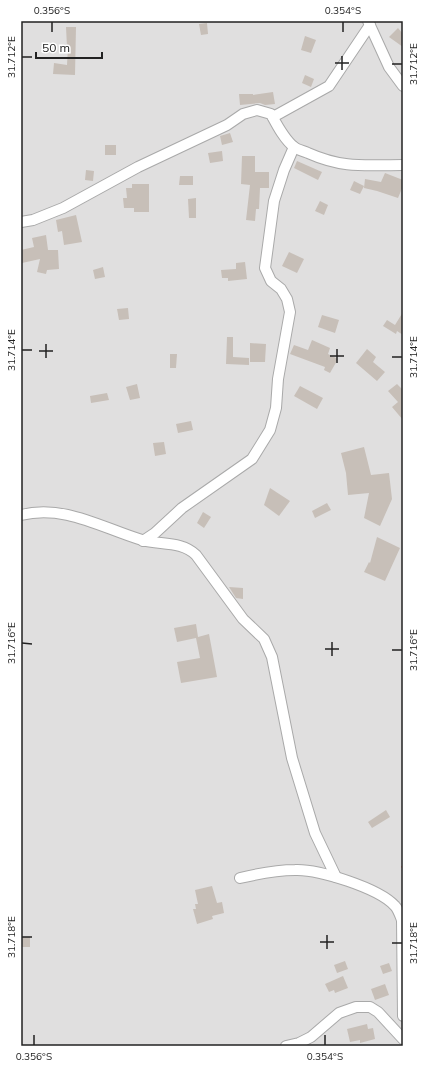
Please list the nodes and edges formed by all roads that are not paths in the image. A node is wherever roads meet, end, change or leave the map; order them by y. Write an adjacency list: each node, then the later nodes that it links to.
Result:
1 (369, 23): 2 (street); 3 (street)
2 (403, 86)
3 (273, 117): 4 (street); 6 (street)
4 (294, 147): 5 (street); 8 (street)
5 (403, 165)
6 (21, 222)
7 (21, 516): 8 (street)
8 (143, 541): 9 (street)
9 (336, 877): 10 (street); 11 (street)
10 (240, 878)
11 (403, 953): 12 (street)
12 (403, 1016)
13 (403, 1039): 14 (street)
14 (286, 1046)

